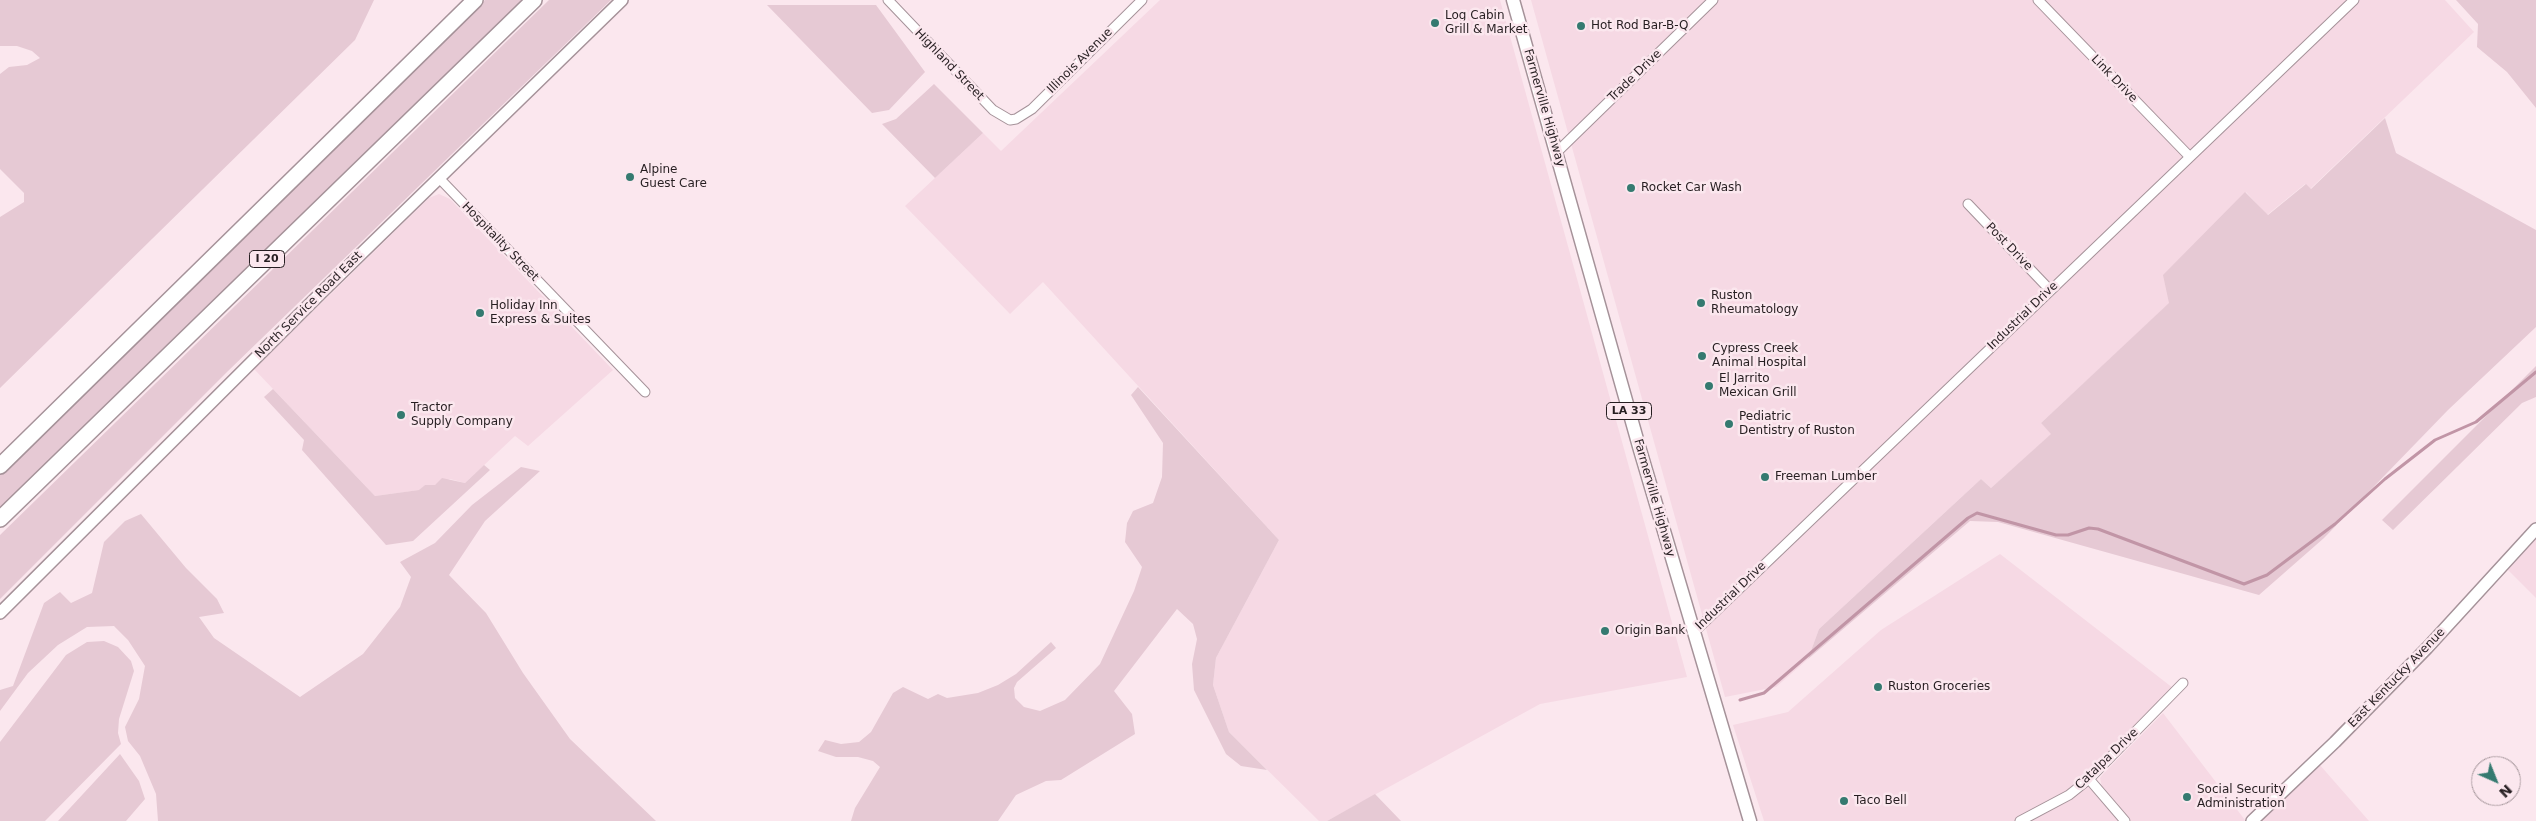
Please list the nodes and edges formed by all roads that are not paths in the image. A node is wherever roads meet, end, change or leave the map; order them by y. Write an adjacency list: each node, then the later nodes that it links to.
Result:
1 (475, 0): 17 (highway)
2 (534, 0): 18 (highway, I 20)
3 (622, 0): 13 (street, North Service Road East)
4 (888, 0): 10 (street, Highland Street)
5 (1142, 0): 10 (street, Illinois Avenue)
6 (1513, 0): 11 (main road, Farmerville Highway / LA 33)
7 (1713, 0): 11 (street, Trade Drive)
8 (2038, 0): 12 (street, Link Drive)
9 (2354, 0): 12 (street, Industrial Drive)
10 (1016, 119)
11 (1557, 152): 21 (main road, Farmerville Highway / LA 33)
12 (2190, 157): 15 (street, Industrial Drive)
13 (439, 178): 16 (street, Hospitality Street); 20 (street, North Service Road East)
14 (1968, 204): 15 (street, Post Drive)
15 (2050, 290): 21 (street, Industrial Drive)
16 (645, 392)
17 (0, 466)
18 (0, 519)
19 (2536, 529): 27 (street, East Kentucky Avenue)
20 (0, 613)
21 (1693, 633): 24 (main road, Farmerville Highway / LA 33)
22 (2183, 683): 23 (street, Catalpa Drive)
23 (2089, 779): 25 (street, Catalpa Drive); 26 (street)
24 (1750, 821)
25 (2020, 821)
26 (2125, 821)
27 (2252, 821)

